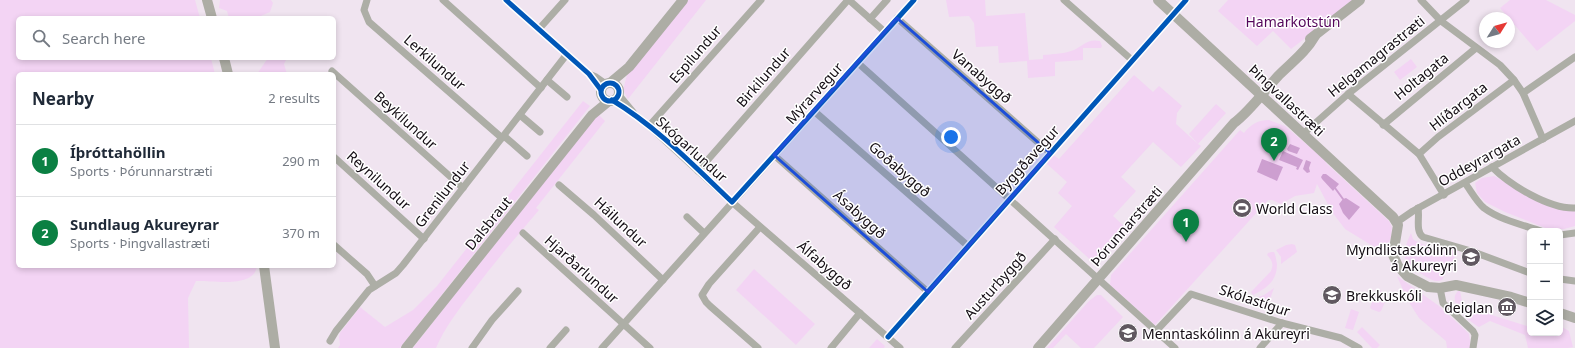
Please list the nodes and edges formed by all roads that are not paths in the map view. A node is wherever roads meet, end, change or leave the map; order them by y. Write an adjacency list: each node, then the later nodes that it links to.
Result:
1 (207, 0): 18 (street)
2 (367, 0): 47 (street, Lerkilundur)
3 (443, 0): 34 (street)
4 (506, 0): 22 (street, Skógarlundur)
5 (565, 0): 22 (street)
6 (683, 0): 35 (street)
7 (761, 0): 44 (street, Espilundur)
8 (849, 0): 20 (street); 55 (street, Birkilundur)
9 (887, 0): 20 (street)
10 (914, 0): 19 (street, Mýrarvegur)
11 (1064, 0): 28 (street)
12 (1158, 0): 17 (street, Þingvallastræti)
13 (1186, 0): 17 (street, Byggðavegur)
14 (1360, 0): 36 (street, Þórunnarstræti)
15 (1421, 0): 21 (street)
16 (1466, 0): 21 (street, Helgamagrastræti)
17 (1173, 14): 28 (street, Byggðavegur); 36 (street, Þingvallastræti)
18 (211, 16)
19 (897, 18): 23 (street, Mýrarvegur); 49 (street, Vanabyggð)
20 (870, 19): 23 (street)
21 (1441, 21): 24 (street); 38 (street, Helgamagrastræti)
22 (539, 29): 25 (street, Skógarlundur)
23 (885, 32): 29 (street, Mýrarvegur)
24 (1476, 48): 33 (street); 43 (street, Holtagata)
25 (567, 54): 32 (street, Grenilundur); 35 (street, Skógarlundur)
26 (1575, 57): 37 (street)
27 (224, 60): 30 (street)
28 (1132, 60): 49 (street, Byggðavegur)
29 (858, 63): 40 (street, Mýrarvegur); 60 (street)
30 (228, 72)
31 (336, 76): 58 (street, Beykilundur)
32 (547, 80): 34 (street, Grenilundur); 39 (street)
33 (1514, 80): 37 (street); 50 (street, Hlíðargata)
34 (541, 88): 41 (street, Grenilundur)
35 (610, 92): 44 (street, Skógarlundur); 99 (street, Dalsbraut)
36 (1259, 93): 46 (street, Þingvallastræti); 79 (street, Þórunnarstræti)
37 (1523, 93): 48 (street)
38 (1348, 94): 43 (street); 46 (street, Helgamagrastræti)
39 (567, 98)
40 (814, 111): 51 (street, Mýrarvegur); 74 (street, Goðabyggð)
41 (520, 114): 45 (street); 47 (street, Grenilundur)
42 (1575, 121): 48 (street, Oddeyrargata)
43 (1383, 125): 50 (street)
44 (649, 126): 55 (street, Skógarlundur)
45 (540, 132)
46 (1303, 134): 65 (street, Þingvallastræti)
47 (503, 137): 52 (street, Lerkilundur); 58 (street, Grenilundur)
48 (1543, 138): 54 (street, Oddeyrargata)
49 (1050, 153): 60 (street, Byggðavegur)
50 (1419, 154): 59 (street)
51 (774, 155): 61 (street, Mýrarvegur); 86 (street, Ásabyggð)
52 (527, 156)
53 (336, 159): 72 (street, Reynilundur)
54 (1492, 167): 56 (street, Oddeyrargata); 63 (street)
55 (698, 171): 61 (street, Skógarlundur)
56 (1465, 183): 59 (street, Oddeyrargata); 67 (street)
57 (559, 185): 81 (street, Háilundur)
58 (463, 188): 72 (street, Grenilundur)
59 (1444, 195): 62 (street, Oddeyrargata)
60 (1009, 198): 73 (street); 74 (street, Byggðavegur)
61 (732, 202): 66 (street, Álfabyggð); 69 (street, Mýrarvegur)
62 (1418, 208): 65 (street, Oddeyrargata); 78 (street)
63 (1575, 208)
64 (687, 217): 69 (street)
65 (1397, 222): 84 (street)
66 (760, 227): 88 (street, Álfabyggð); 104 (street)
67 (1533, 228)
68 (523, 233): 92 (street, Hjarðarlundur)
69 (704, 233): 81 (street, Mýrarvegur)
70 (1575, 233): 71 (street)
71 (1563, 235)
72 (424, 239): 83 (street, Grenilundur)
73 (1055, 239): 79 (street); 107 (street, Austurbyggð)
74 (968, 246): 86 (street, Byggðavegur)
75 (336, 247): 83 (street)
76 (264, 268): 97 (street)
77 (269, 268): 98 (street)
78 (1527, 272)
79 (1098, 279): 94 (street); 108 (street, Þórunnarstræti)
80 (1563, 279): 82 (street)
81 (663, 280): 92 (street, Mýrarvegur)
82 (1575, 281)
83 (375, 286): 96 (street, Grenilundur)
84 (1440, 288): 87 (street); 112 (street)
85 (518, 291): 100 (street)
86 (928, 292): 95 (street, Byggðavegur)
87 (1527, 302)
88 (860, 313): 95 (street, Álfabyggð); 105 (street)
89 (1563, 314): 90 (street)
90 (1575, 318)
91 (1282, 323): 94 (street, Skólastígur); 110 (street); 111 (street, Skólastígur)
92 (624, 324): 102 (street, Mýrarvegur); 103 (street, Hjarðarlundur)
93 (566, 330): 101 (street)
94 (1156, 331): 109 (street)
95 (888, 337): 106 (street, Álfabyggð)
96 (330, 342)
97 (275, 348)
98 (280, 348)
99 (406, 348)
100 (472, 348)
101 (550, 348)
102 (602, 348)
103 (650, 348)
104 (758, 348)
105 (831, 348)
106 (900, 348)
107 (955, 348)
108 (1038, 348)
109 (1175, 348)
110 (1260, 348)
111 (1359, 348)
112 (1473, 348)

